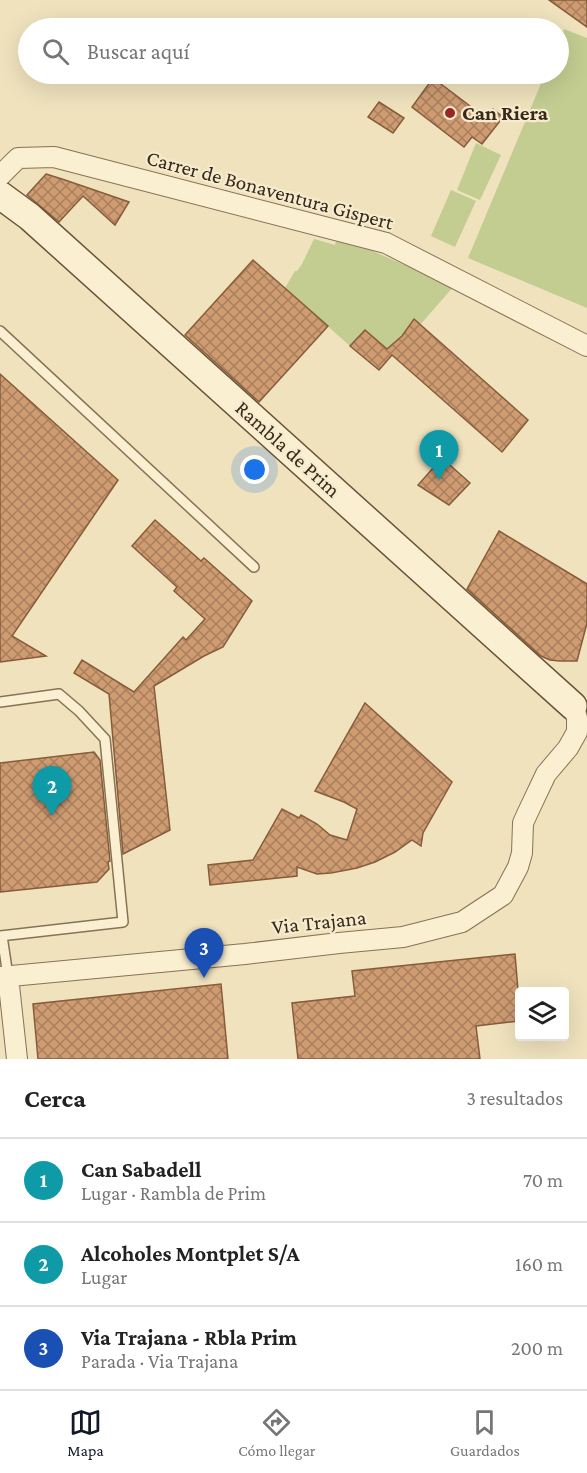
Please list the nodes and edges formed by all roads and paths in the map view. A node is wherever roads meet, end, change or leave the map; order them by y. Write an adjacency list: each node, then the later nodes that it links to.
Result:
1 (0, 176): 4 (street, Carrer de Bonaventura Gispert)
2 (0, 195): 7 (main road, Rambla de Prim)
3 (0, 331): 5 (lane)
4 (587, 346)
5 (254, 567)
6 (0, 702): 8 (lane)
7 (573, 706): 9 (street, Via Trajana)
8 (1, 936): 9 (lane)
9 (4, 977): 10 (street)
10 (17, 1059)

